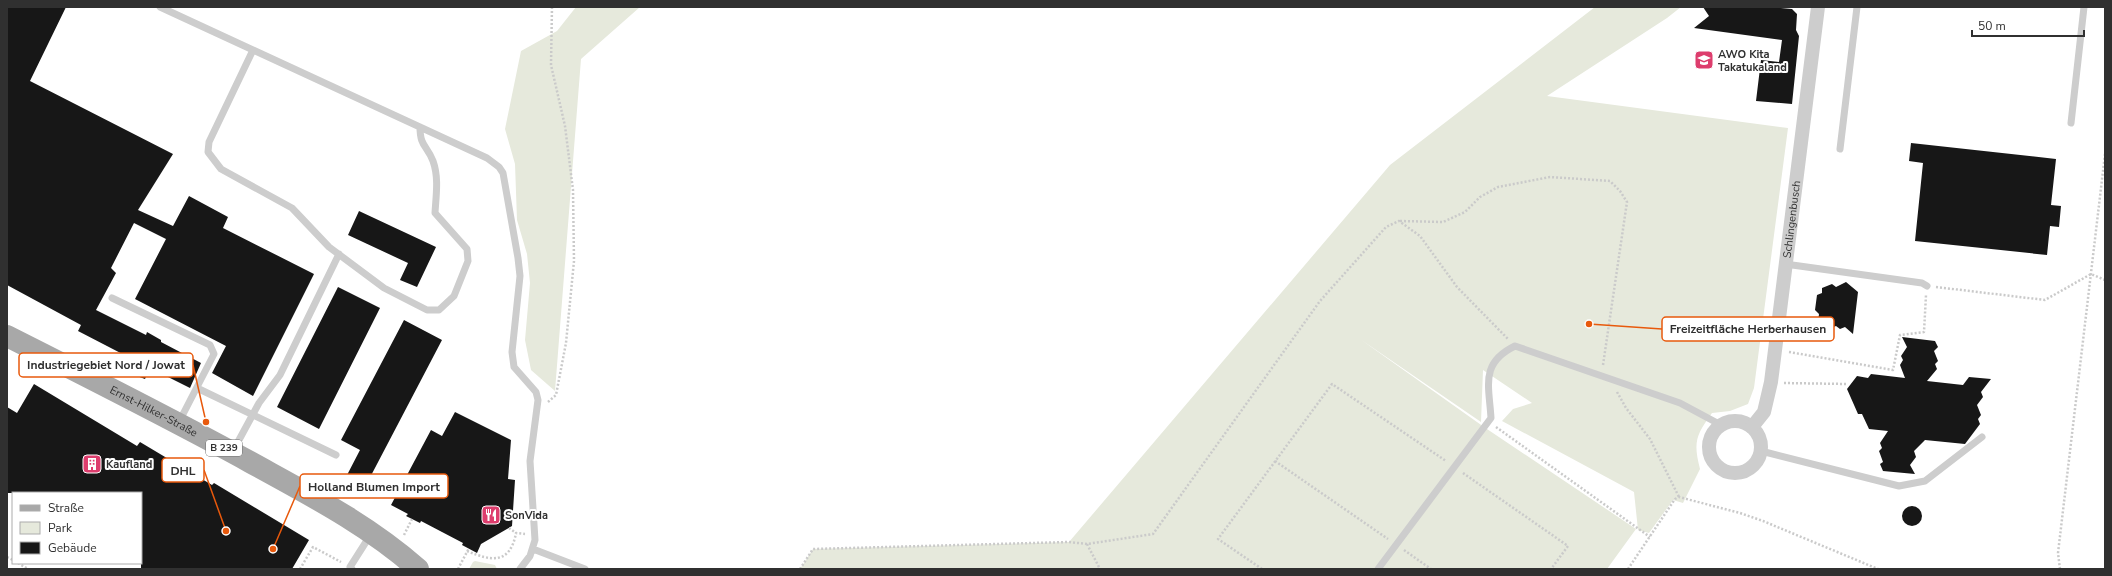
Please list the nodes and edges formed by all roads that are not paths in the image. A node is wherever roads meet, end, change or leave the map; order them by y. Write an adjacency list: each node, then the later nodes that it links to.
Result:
1 (160, 7): 5 (lane)
2 (1818, 7): 10 (street, Schlingenbusch)
3 (1857, 7): 8 (lane)
4 (2084, 7): 6 (lane)
5 (253, 50): 7 (lane); 9 (lane)
6 (2071, 123)
7 (420, 127): 9 (lane); 24 (lane)
8 (1840, 149)
9 (339, 254): 15 (lane)
10 (1785, 264): 11 (lane); 18 (street, Schlingenbusch)
11 (1927, 286)
12 (112, 298): 14 (lane)
13 (7, 336): 16 (main road, Ernst-Hilker-Straße / B 239)
14 (197, 388): 15 (lane); 16 (lane)
15 (252, 415): 21 (lane); 22 (lane)
16 (178, 424): 21 (main road, Ernst-Hilker-Straße / B 239)
17 (1721, 425): 18 (street); 20 (street); 29 (lane)
18 (1752, 427): 20 (street)
19 (1982, 437): 20 (lane)
20 (1761, 451)
21 (232, 452): 23 (main road, Ernst-Hilker-Straße / B 239)
22 (336, 455)
23 (372, 533): 25 (lane); 26 (main road, Ernst-Hilker-Straße / B 239)
24 (533, 550): 27 (lane); 28 (lane)
25 (351, 568)
26 (418, 569)
27 (520, 569)
28 (585, 569)
29 (1378, 569)

